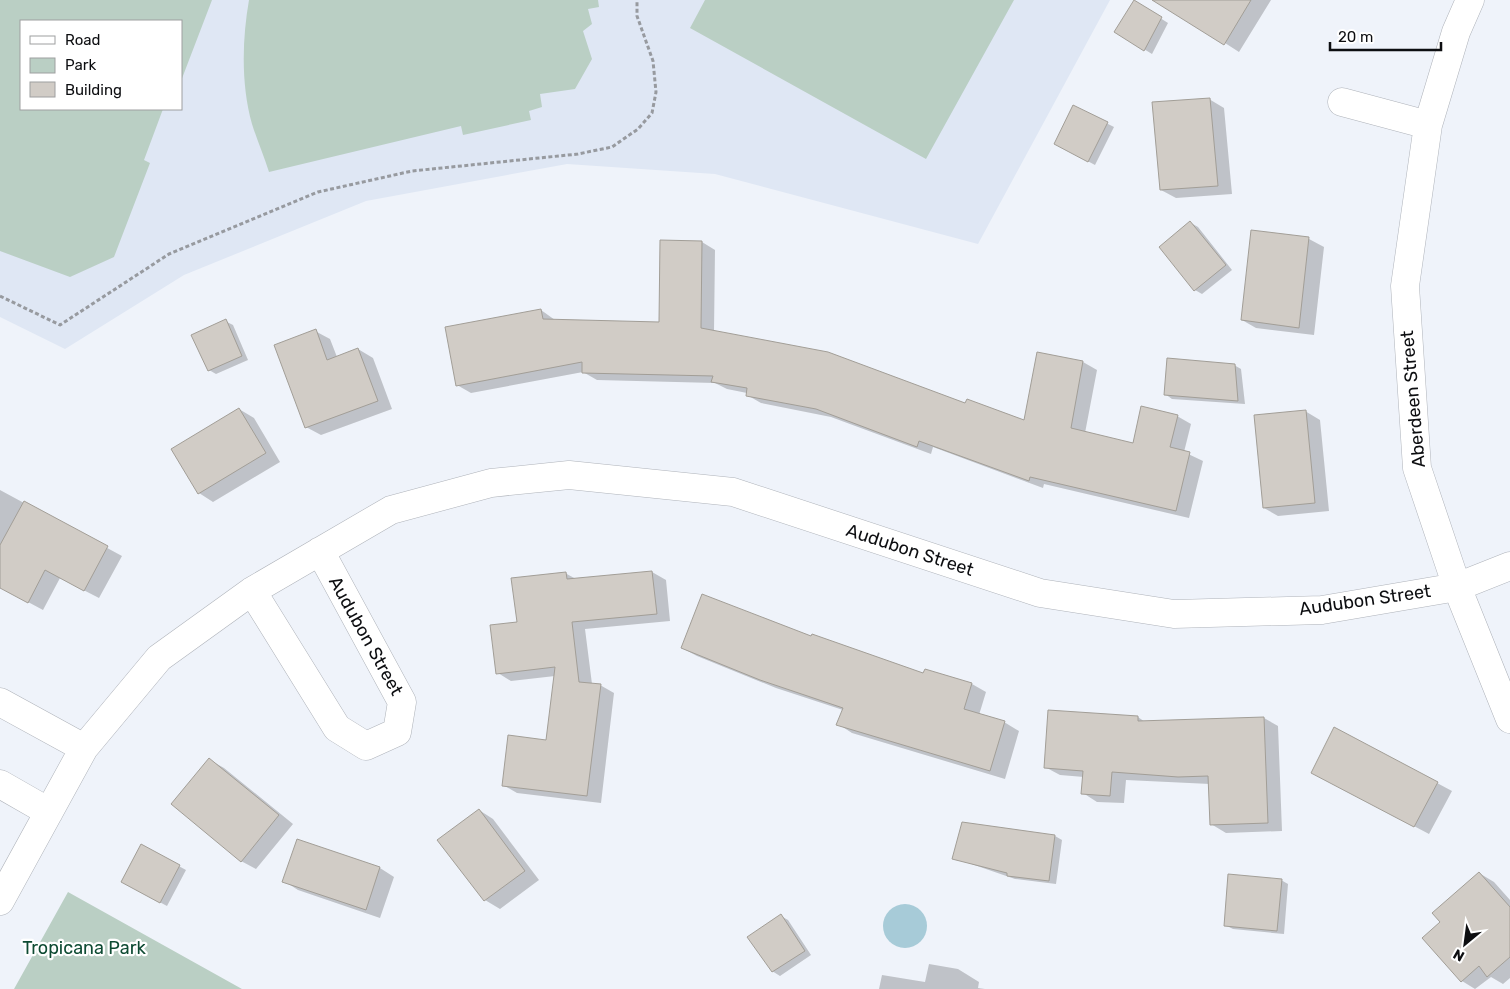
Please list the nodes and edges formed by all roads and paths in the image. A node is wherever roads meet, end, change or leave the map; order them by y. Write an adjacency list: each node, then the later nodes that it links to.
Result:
1 (637, 0): 5 (path)
2 (1470, 0): 4 (street, Aberdeen Street)
3 (1342, 102): 4 (street)
4 (1428, 125): 8 (street, Aberdeen Street)
5 (0, 296)
6 (320, 551): 8 (street, Audubon Street); 9 (street, Audubon Street); 9 (street, Audubon Street)
7 (1510, 566): 8 (street, Audubon Street)
8 (1457, 587): 11 (street, Aberdeen Street)
9 (252, 591): 12 (street, Audubon Street)
10 (0, 702): 12 (street)
11 (1510, 719)
12 (84, 748): 14 (street, Audubon Street)
13 (0, 784): 14 (street)
14 (49, 812): 15 (street, Audubon Street)
15 (0, 901)

